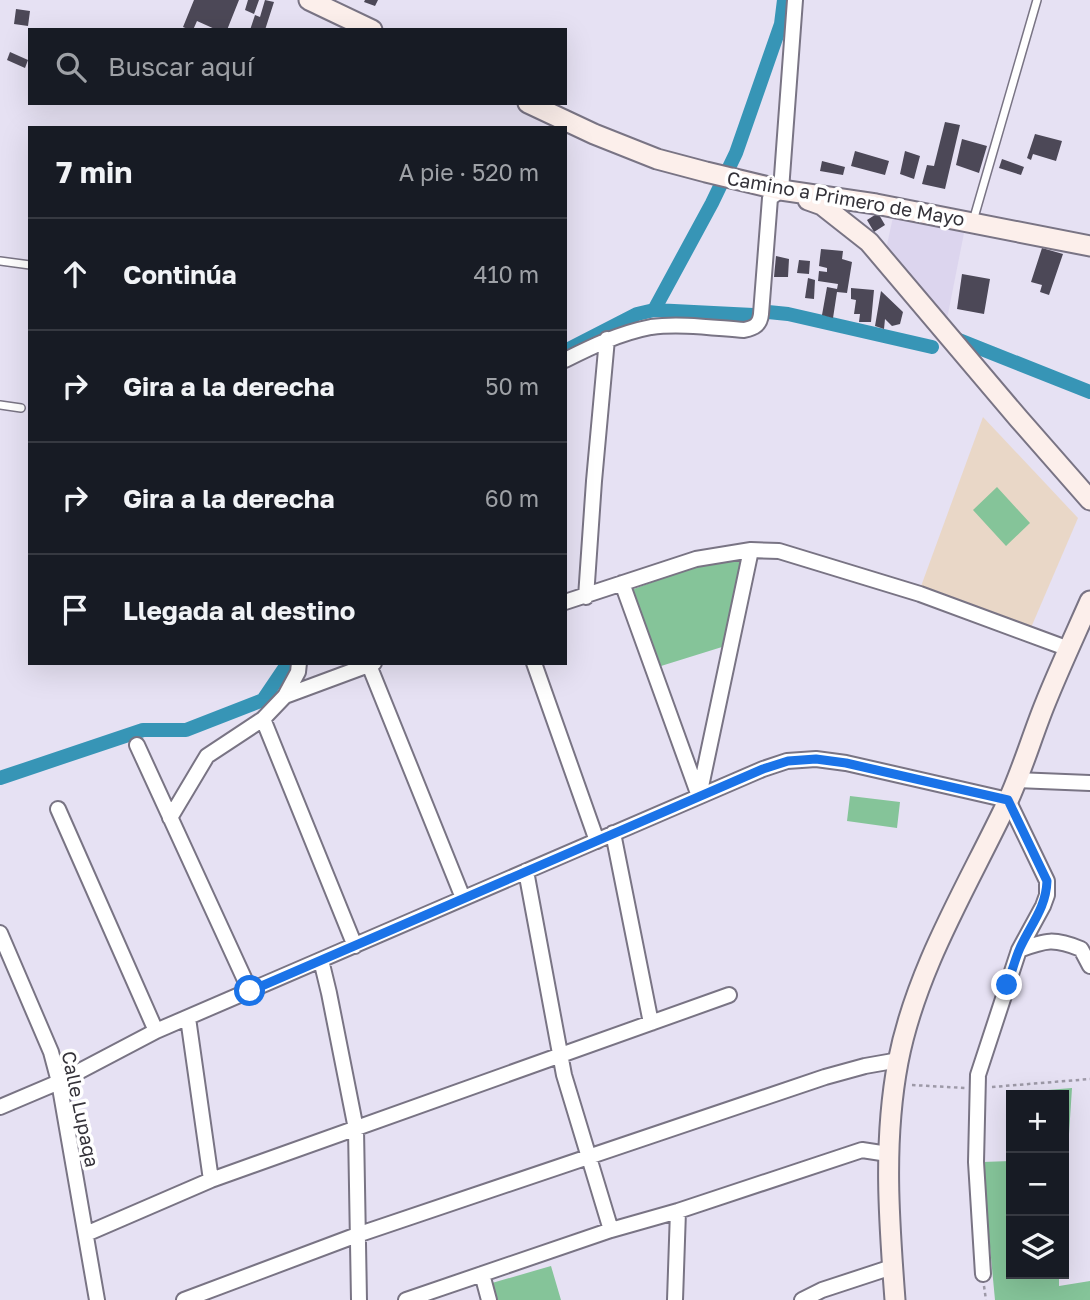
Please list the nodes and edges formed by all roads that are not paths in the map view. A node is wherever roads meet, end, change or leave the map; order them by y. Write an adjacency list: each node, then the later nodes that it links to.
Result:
1 (309, 0): 4 (street)
2 (795, 0): 6 (street)
3 (1037, 0): 7 (lane)
4 (368, 28)
5 (532, 105): 6 (street, Camino a Primero de Mayo)
6 (781, 190): 7 (street, Camino a Primero de Mayo); 11 (street); 15 (street)
7 (972, 222): 8 (street, Camino a Primero de Mayo)
8 (1090, 246)
9 (0, 261): 10 (lane)
10 (28, 265)
11 (607, 339): 12 (street); 18 (street)
12 (567, 359)
13 (0, 405): 14 (lane)
14 (21, 408)
15 (1090, 500)
16 (751, 550): 17 (street); 21 (street); 31 (street)
17 (622, 583): 18 (street); 31 (street)
18 (586, 597): 20 (street)
19 (1090, 601): 21 (street)
20 (567, 602)
21 (1069, 649): 29 (street)
22 (299, 665): 26 (street)
23 (369, 665): 26 (street)
24 (372, 665): 38 (street)
25 (535, 665): 36 (street)
26 (285, 696): 27 (street)
27 (263, 719): 34 (street); 40 (street)
28 (137, 745): 34 (street)
29 (1016, 780): 30 (street); 32 (street)
30 (1090, 783)
31 (699, 796): 32 (street); 35 (street)
32 (1008, 800): 41 (street); 50 (street)
33 (58, 809): 48 (street)
34 (170, 818): 44 (street)
35 (613, 833): 36 (street); 47 (street)
36 (597, 841): 37 (street)
37 (526, 871): 38 (street); 49 (street)
38 (463, 898): 40 (street)
39 (0, 933): 51 (street, Calle Lupaqa)
40 (355, 946): 42 (street)
41 (1019, 950): 43 (street); 63 (street)
42 (321, 960): 44 (street); 53 (street)
43 (1090, 966)
44 (250, 991): 46 (street)
45 (729, 995): 47 (street)
46 (188, 1018): 48 (street); 56 (street)
47 (651, 1023): 49 (street)
48 (156, 1031): 51 (street)
49 (560, 1055): 53 (street); 55 (street)
50 (899, 1060): 54 (street); 55 (street)
51 (58, 1082): 52 (street); 59 (street, Calle Lupaqa)
52 (0, 1107)
53 (356, 1129): 56 (street); 60 (street)
54 (888, 1154): 57 (street); 61 (street)
55 (587, 1157): 58 (street); 60 (street)
56 (211, 1180): 59 (street)
57 (678, 1212): 58 (street); 69 (street)
58 (611, 1230): 62 (street)
59 (86, 1234): 64 (street, Calle Lupaqa)
60 (357, 1235): 65 (street); 66 (street)
61 (892, 1267): 70 (street); 71 (street)
62 (482, 1274): 67 (street); 68 (street)
63 (983, 1274)
64 (97, 1300)
65 (184, 1300)
66 (359, 1300)
67 (406, 1300)
68 (489, 1300)
69 (675, 1300)
70 (802, 1300)
71 (895, 1300)

